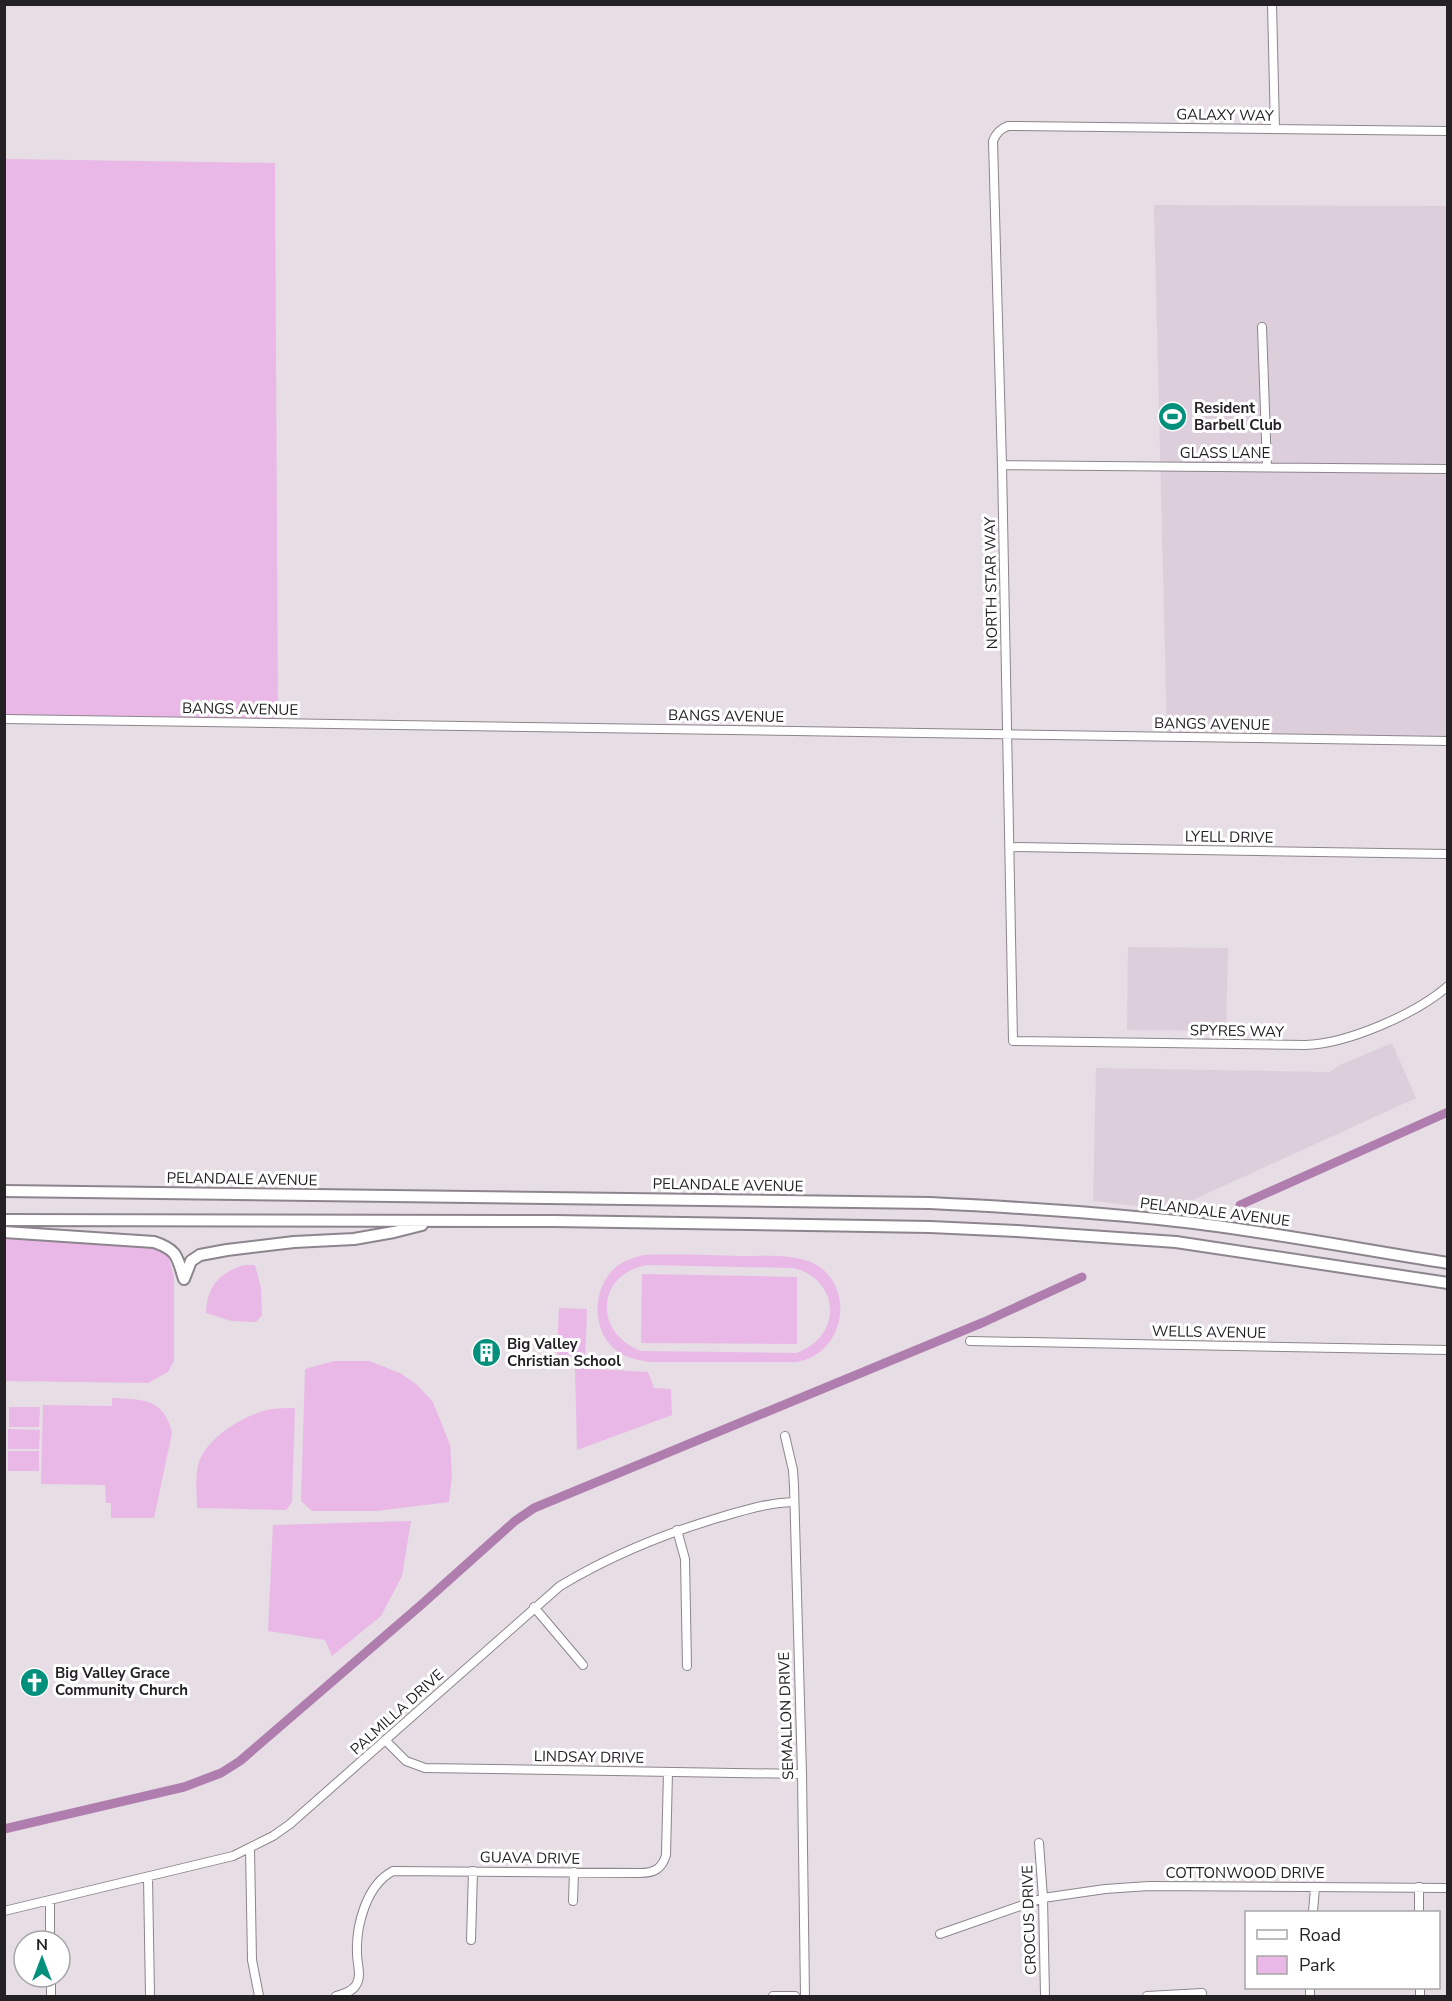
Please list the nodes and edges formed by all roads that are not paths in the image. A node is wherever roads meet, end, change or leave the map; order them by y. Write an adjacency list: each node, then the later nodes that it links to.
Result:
1 (1272, 4): 3 (street)
2 (1002, 128): 3 (street, GALAXY WAY); 6 (street, NORTH STAR WAY)
3 (1275, 129): 4 (street, GALAXY WAY)
4 (1448, 131)
5 (1262, 327): 7 (street)
6 (1002, 465): 7 (street, GLASS LANE); 10 (street, NORTH STAR WAY)
7 (1267, 467): 8 (street, GLASS LANE)
8 (1448, 469)
9 (4, 719): 10 (street, BANGS AVENUE)
10 (1008, 735): 11 (street, BANGS AVENUE); 12 (street, NORTH STAR WAY)
11 (1448, 741)
12 (1010, 847): 13 (street, LYELL DRIVE); 15 (street, NORTH STAR WAY)
13 (1448, 854)
14 (1448, 986): 15 (street, SPYRES WAY)
15 (1012, 1041)
16 (4, 1191): 20 (main road, PELANDALE AVENUE)
17 (4, 1220): 18 (main road)
18 (438, 1221): 19 (main road); 21 (main road)
19 (4, 1232)
20 (1448, 1263)
21 (1448, 1283)
22 (970, 1341): 23 (street, WELLS AVENUE)
23 (1448, 1350)
24 (785, 1436): 25 (street, SEMALLON DRIVE)
25 (793, 1502): 26 (street, PALMILLA DRIVE); 32 (street, SEMALLON DRIVE)
26 (677, 1530): 27 (street, PALMILLA DRIVE); 29 (street)
27 (534, 1608): 28 (street); 30 (street, PALMILLA DRIVE)
28 (583, 1665)
29 (687, 1666)
30 (386, 1741): 31 (street, LINDSAY DRIVE); 34 (street, PALMILLA DRIVE)
31 (668, 1772): 32 (street, LINDSAY DRIVE); 36 (street, GUAVA DRIVE)
32 (802, 1774): 56 (street, SEMALLON DRIVE)
33 (1039, 1843): 41 (street, CROCUS DRIVE)
34 (250, 1849): 37 (street, PALMILLA DRIVE); 52 (street)
35 (473, 1871): 36 (street, GUAVA DRIVE); 49 (street); 53 (street, GUAVA DRIVE)
36 (574, 1872): 43 (street)
37 (148, 1877): 42 (street, PALMILLA DRIVE); 51 (street)
38 (1315, 1887): 39 (street, COTTONWOOD DRIVE); 41 (street, COTTONWOOD DRIVE); 45 (street)
39 (1419, 1887): 40 (street, COTTONWOOD DRIVE); 46 (street)
40 (1448, 1888)
41 (1043, 1898): 48 (street, COTTONWOOD DRIVE); 57 (street, CROCUS DRIVE)
42 (50, 1900): 44 (street, PALMILLA DRIVE); 47 (street)
43 (573, 1901)
44 (4, 1911)
45 (1313, 1911)
46 (1419, 1911)
47 (50, 1929)
48 (940, 1934)
49 (471, 1940)
50 (1202, 1993): 58 (street)
51 (150, 1996)
52 (259, 1996)
53 (336, 1996)
54 (773, 1996): 55 (street)
55 (795, 1996)
56 (805, 1996)
57 (1045, 1996)
58 (1147, 1996)

